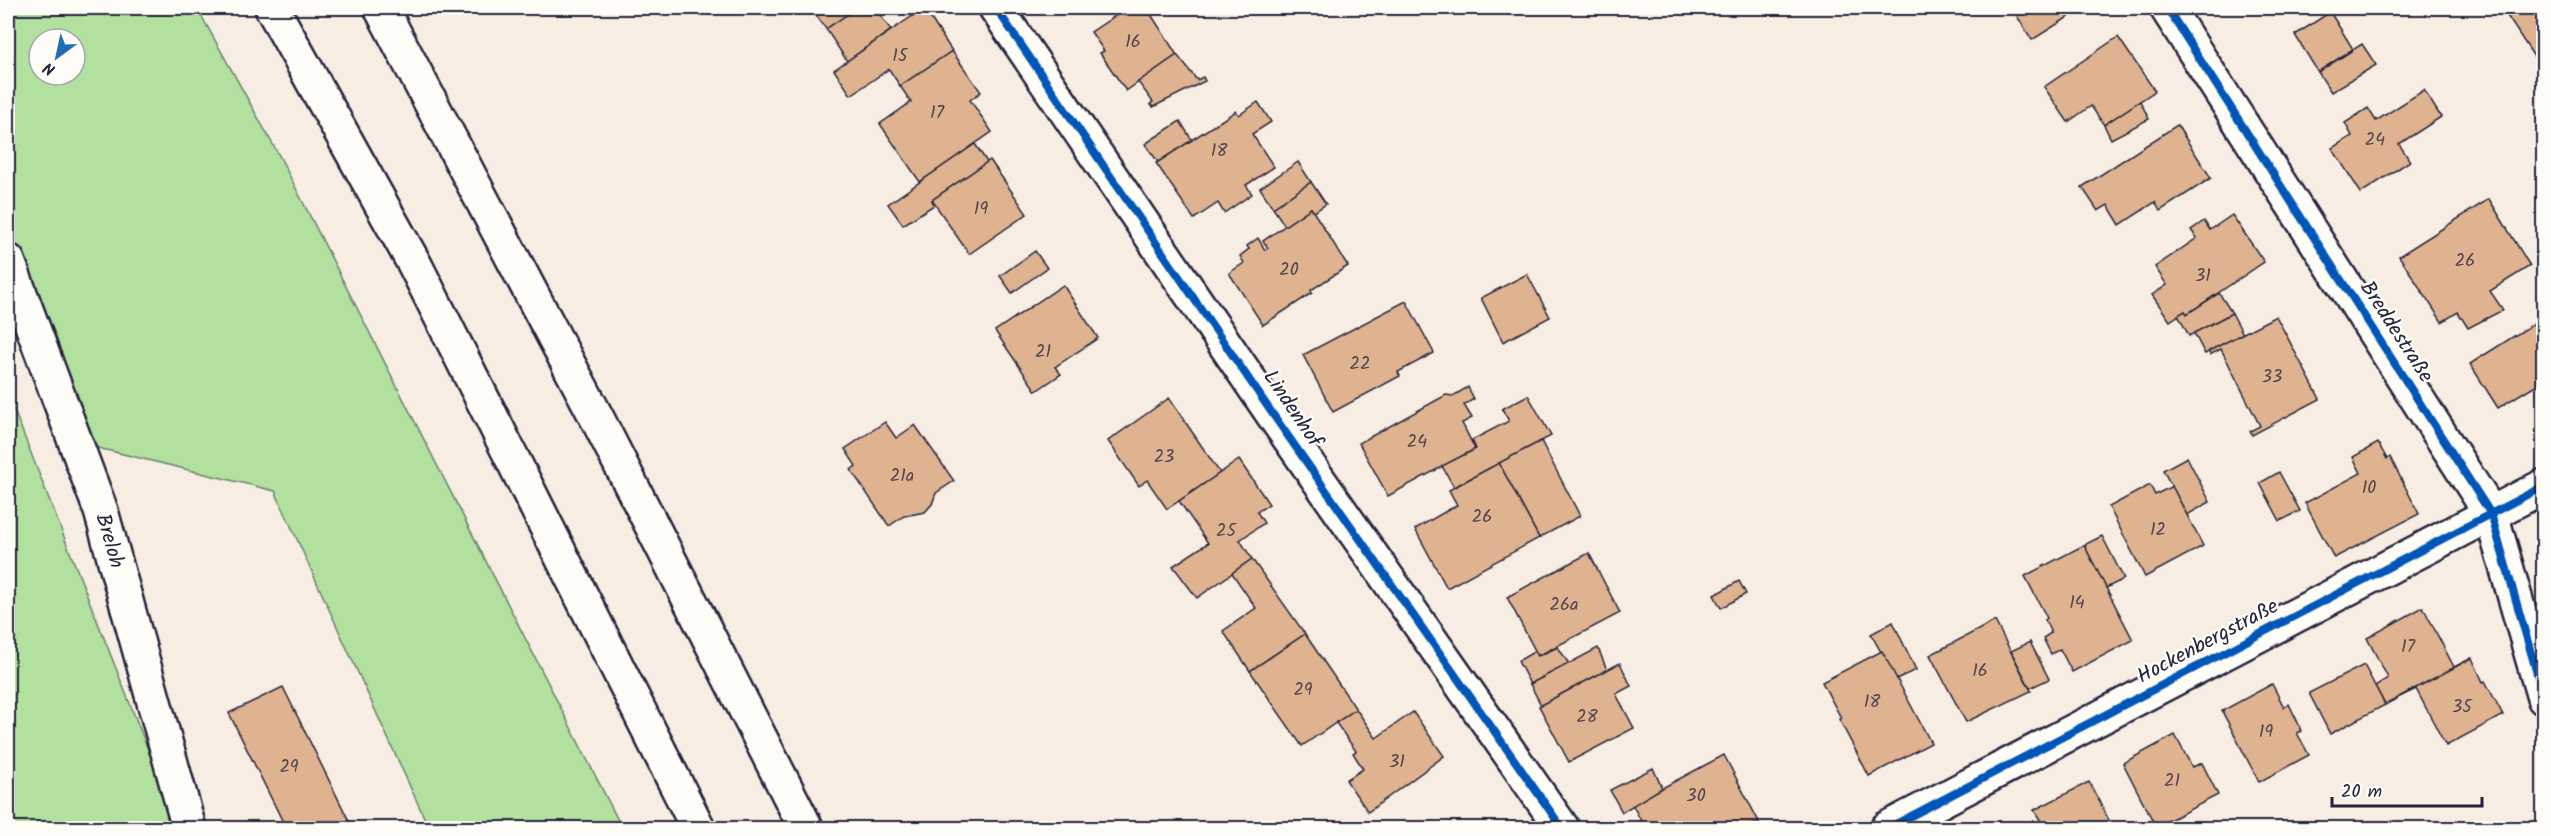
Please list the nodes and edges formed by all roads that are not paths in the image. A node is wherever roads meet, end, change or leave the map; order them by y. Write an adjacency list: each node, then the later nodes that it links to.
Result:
1 (272, 8): 10 (main road)
2 (381, 8): 11 (main road)
3 (996, 8): 12 (main road, Lindenhof)
4 (2167, 8): 7 (main road, Breddestraße)
5 (8, 261): 9 (main road, Breloh)
6 (2544, 486): 7 (main road, Hockenbergstraße)
7 (2492, 514): 8 (main road, Breddestraße); 13 (main road, Hockenbergstraße)
8 (2544, 698)
9 (189, 828)
10 (698, 828)
11 (806, 828)
12 (1562, 828)
13 (1888, 828)

